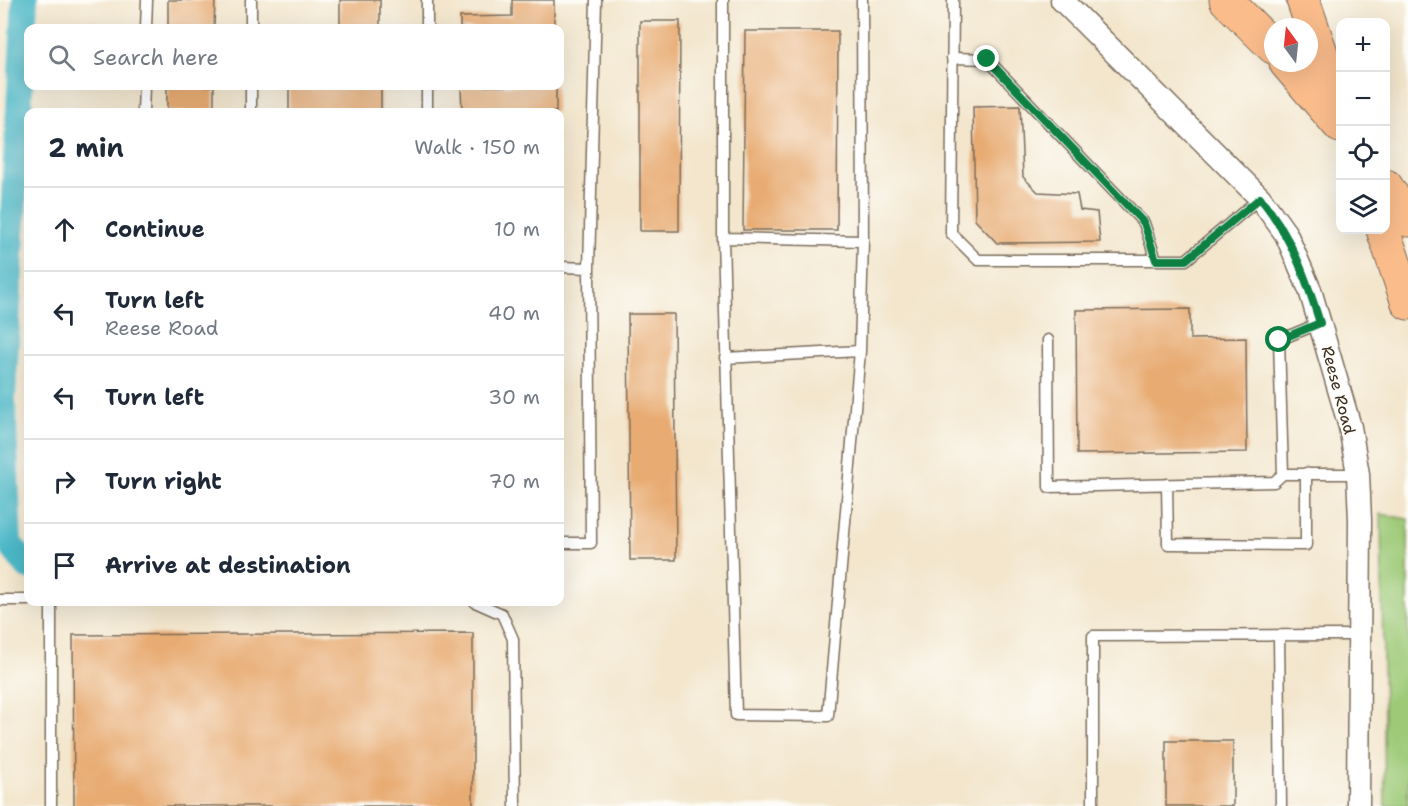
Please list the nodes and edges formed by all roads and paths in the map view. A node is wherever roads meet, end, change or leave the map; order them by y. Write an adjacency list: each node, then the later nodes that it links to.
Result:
1 (147, 0): 11 (lane)
2 (251, 0): 12 (lane)
3 (427, 0): 13 (lane)
4 (596, 0): 33 (lane)
5 (723, 0): 29 (lane)
6 (862, 0): 30 (lane)
7 (953, 0): 15 (lane)
8 (1062, 0): 26 (street, Reese Road)
9 (1226, 0): 14 (highway)
10 (1303, 0): 20 (highway)
11 (146, 24)
12 (251, 24)
13 (427, 24)
14 (1264, 38)
15 (952, 58): 31 (lane); 31 (lane)
16 (1295, 72): 24 (highway)
17 (144, 90): 21 (lane)
18 (251, 90): 22 (lane)
19 (427, 90): 23 (lane)
20 (1336, 94)
21 (143, 108)
22 (251, 108)
23 (427, 108)
24 (1340, 126)
25 (1390, 192): 27 (highway)
26 (1260, 198): 31 (lane); 35 (street, Reese Road)
27 (1408, 220)
28 (1384, 234): 34 (highway)
29 (723, 238): 30 (lane); 38 (lane)
30 (863, 241): 37 (lane)
31 (1156, 260)
32 (564, 267): 33 (lane)
33 (589, 268): 43 (lane)
34 (1408, 303)
35 (1320, 323): 40 (lane); 41 (street, Reese Road)
36 (1048, 340): 42 (lane)
37 (860, 351): 38 (lane); 38 (lane)
38 (725, 358)
39 (1306, 473): 40 (lane); 41 (lane); 42 (lane)
40 (1283, 474): 42 (lane)
41 (1358, 474): 48 (street, Reese Road)
42 (1167, 484)
43 (564, 543)
44 (0, 600): 45 (lane)
45 (24, 600)
46 (51, 606): 50 (lane)
47 (484, 606): 51 (lane)
48 (1359, 635): 49 (lane); 54 (street, Reese Road)
49 (1279, 636): 52 (lane); 53 (lane)
50 (51, 806)
51 (515, 806)
52 (1093, 806)
53 (1281, 806)
54 (1358, 806)

